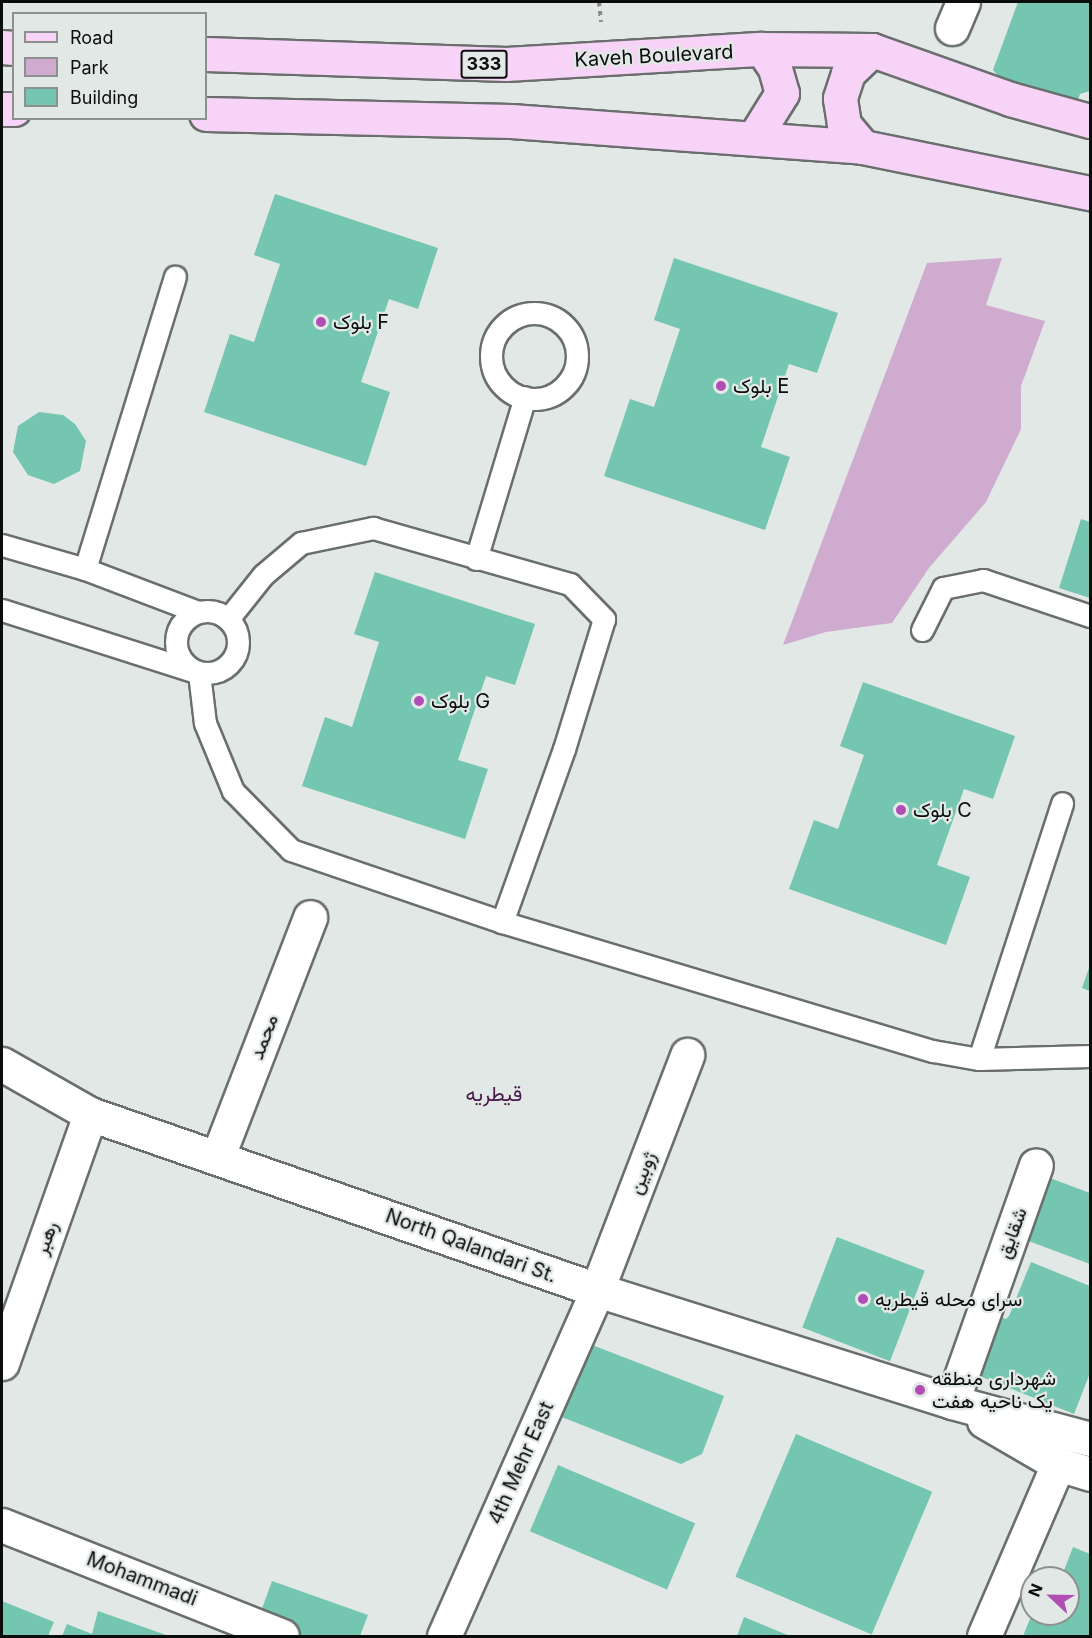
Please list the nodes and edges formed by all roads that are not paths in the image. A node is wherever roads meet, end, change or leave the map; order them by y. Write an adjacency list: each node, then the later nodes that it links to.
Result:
1 (762, 49): 2 (main road, Kaveh Boulevard / 333); 3 (main road, Kaveh Boulevard / 333); 6 (main road)
2 (872, 50): 5 (main road, Kaveh Boulevard / 333); 7 (main road)
3 (207, 54)
4 (207, 114): 6 (main road)
5 (1090, 121)
6 (754, 138): 7 (main road)
7 (863, 147): 8 (main road)
8 (1090, 193)
9 (175, 277): 13 (lane)
10 (525, 397): 10 (lane); 12 (lane)
11 (2, 545): 13 (lane)
12 (476, 559): 17 (lane); 22 (lane)
13 (85, 568): 15 (lane)
14 (2, 610): 19 (lane)
15 (198, 612): 17 (lane); 19 (lane)
16 (1090, 616): 18 (lane)
17 (228, 619): 19 (lane)
18 (922, 630)
19 (199, 673): 22 (lane)
20 (1062, 803): 25 (lane)
21 (310, 917): 28 (street, محمد)
22 (502, 922): 25 (lane)
23 (687, 1056): 30 (street, ژوبین)
24 (1090, 1056): 25 (lane)
25 (979, 1059)
26 (2, 1064): 27 (street, North Qalandari St.)
27 (90, 1114): 28 (street, North Qalandari St.); 31 (street, رهبر)
28 (218, 1156): 30 (street, North Qalandari St.)
29 (1036, 1165): 32 (street, شقایق)
30 (597, 1290): 32 (street, North Qalandari St.); 39 (street, 4th Mehr East)
31 (2, 1363)
32 (952, 1402): 33 (street, North Qalandari St.); 34 (street, North Qalandari St.)
33 (1090, 1439)
34 (1058, 1464): 35 (street, North Qalandari St.); 40 (street)
35 (1090, 1474)
36 (2, 1525): 37 (street, Mohammadi)
37 (235, 1627): 38 (street, Mohammadi)
38 (282, 1636)
39 (444, 1636)
40 (984, 1636)

